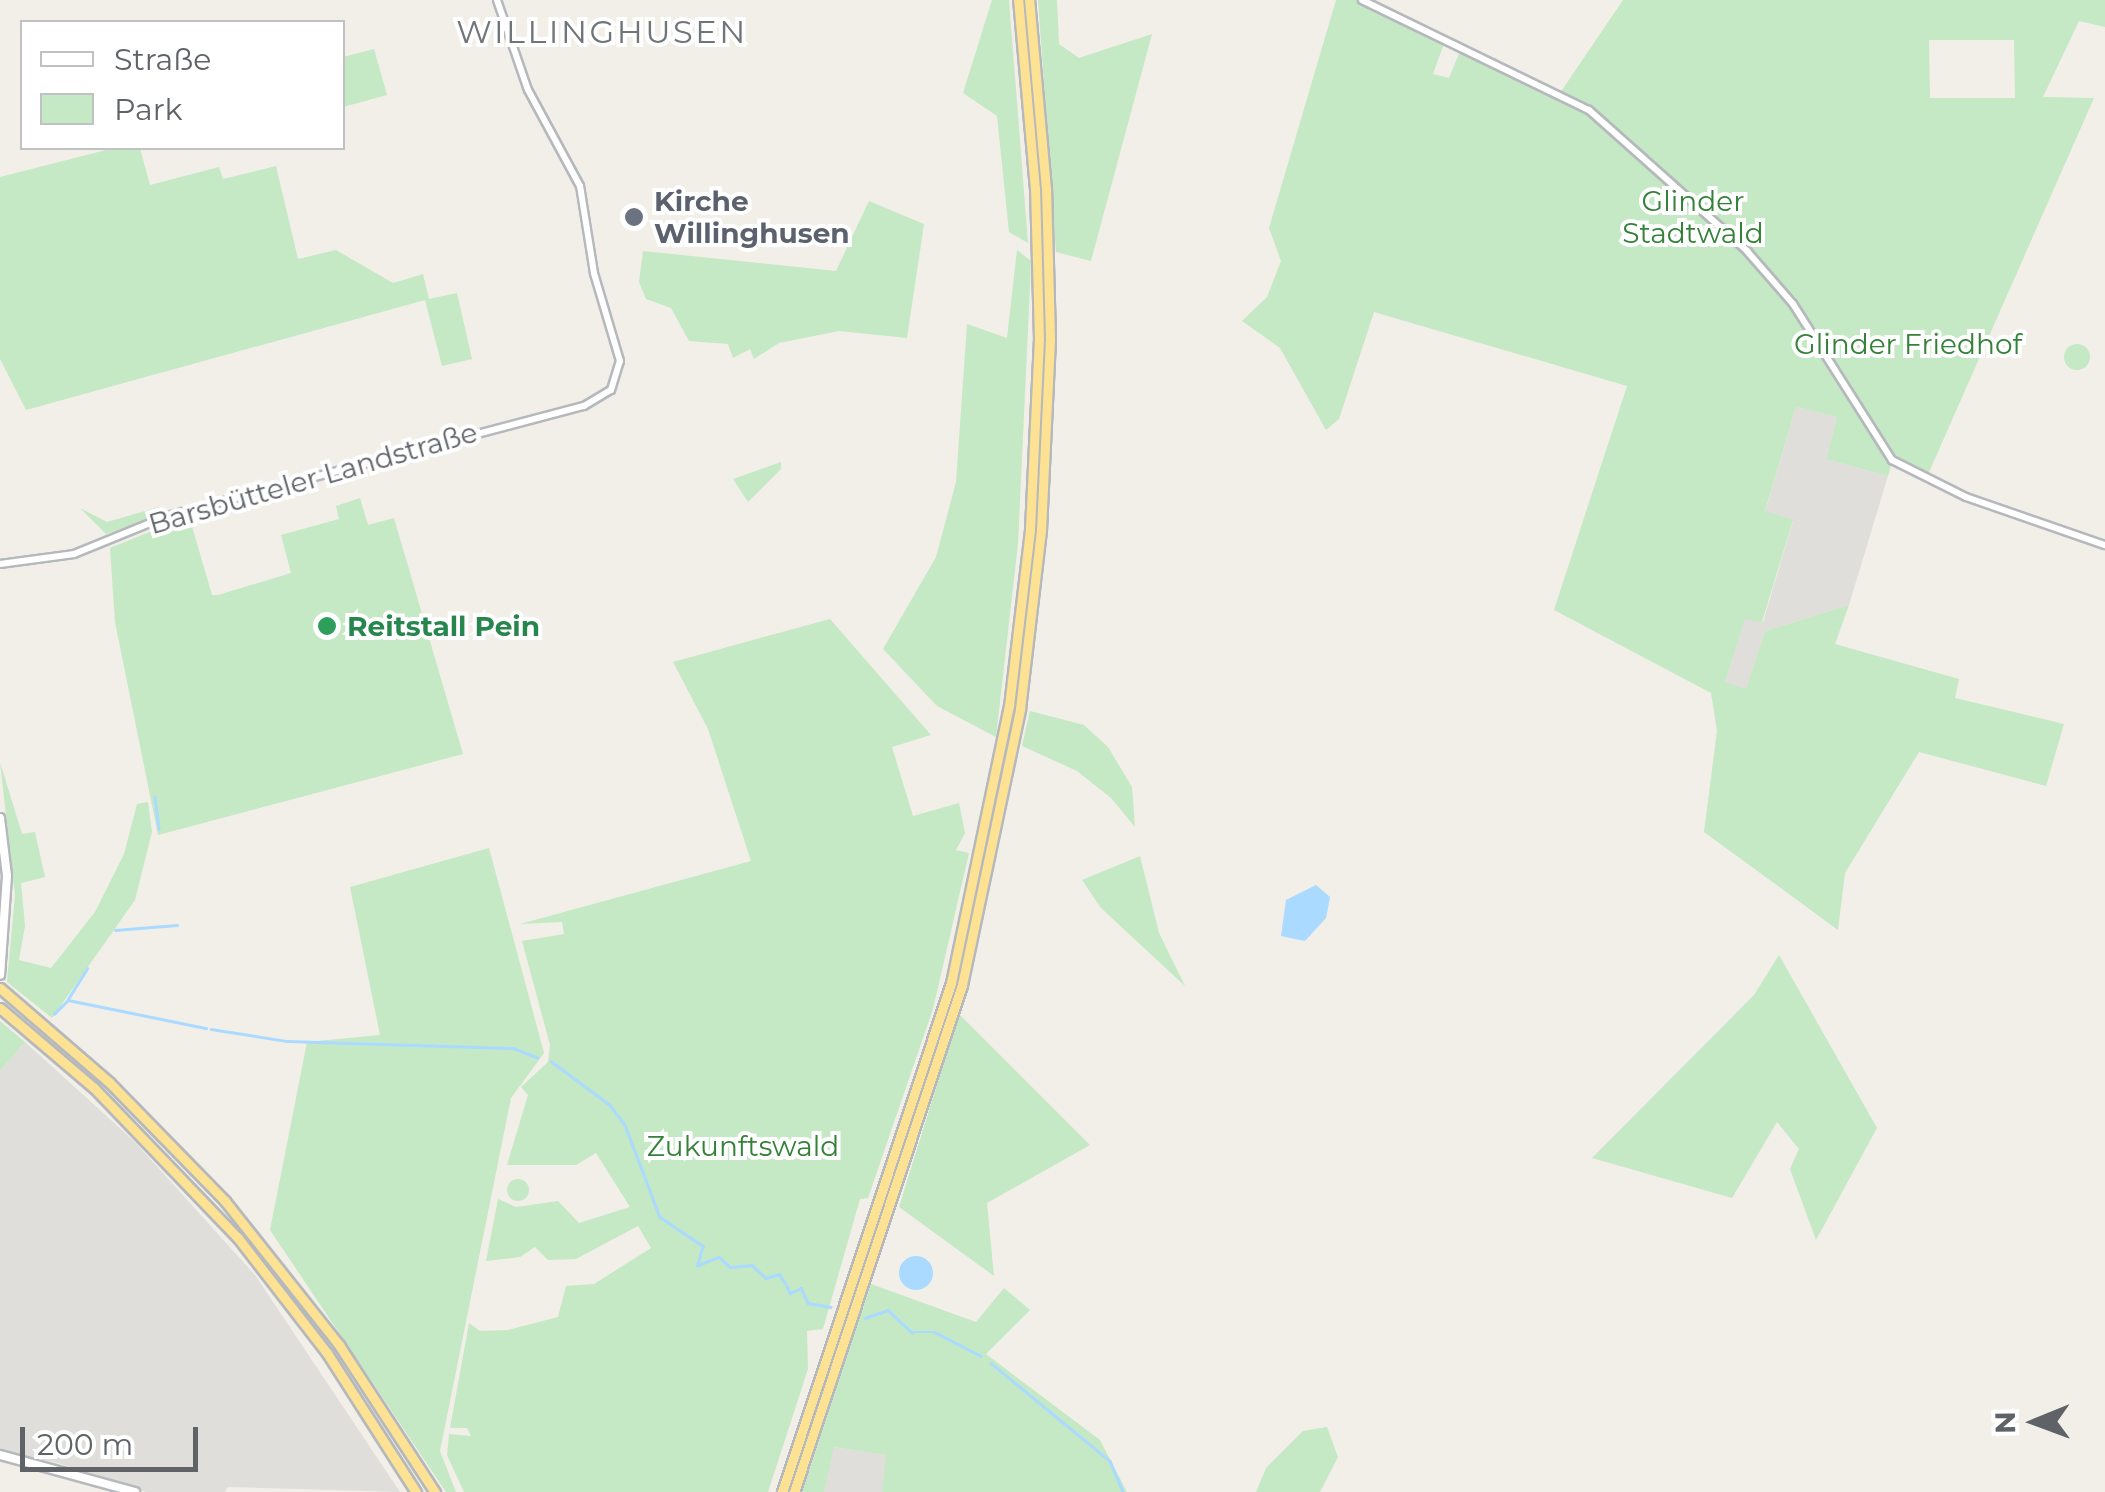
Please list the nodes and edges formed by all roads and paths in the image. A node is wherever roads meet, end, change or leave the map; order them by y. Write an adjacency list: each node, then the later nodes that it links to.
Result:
1 (498, 0): 6 (street, Barsbütteler Landstraße)
2 (1018, 0): 15 (highway)
3 (1029, 0): 16 (highway)
4 (1362, 0): 5 (street)
5 (2105, 546)
6 (0, 564)
7 (0, 818): 8 (main road)
8 (0, 975)
9 (0, 988): 14 (highway)
10 (0, 1008): 13 (highway)
11 (0, 1455): 12 (main road)
12 (136, 1492)
13 (416, 1492)
14 (435, 1492)
15 (782, 1492)
16 (794, 1492)

